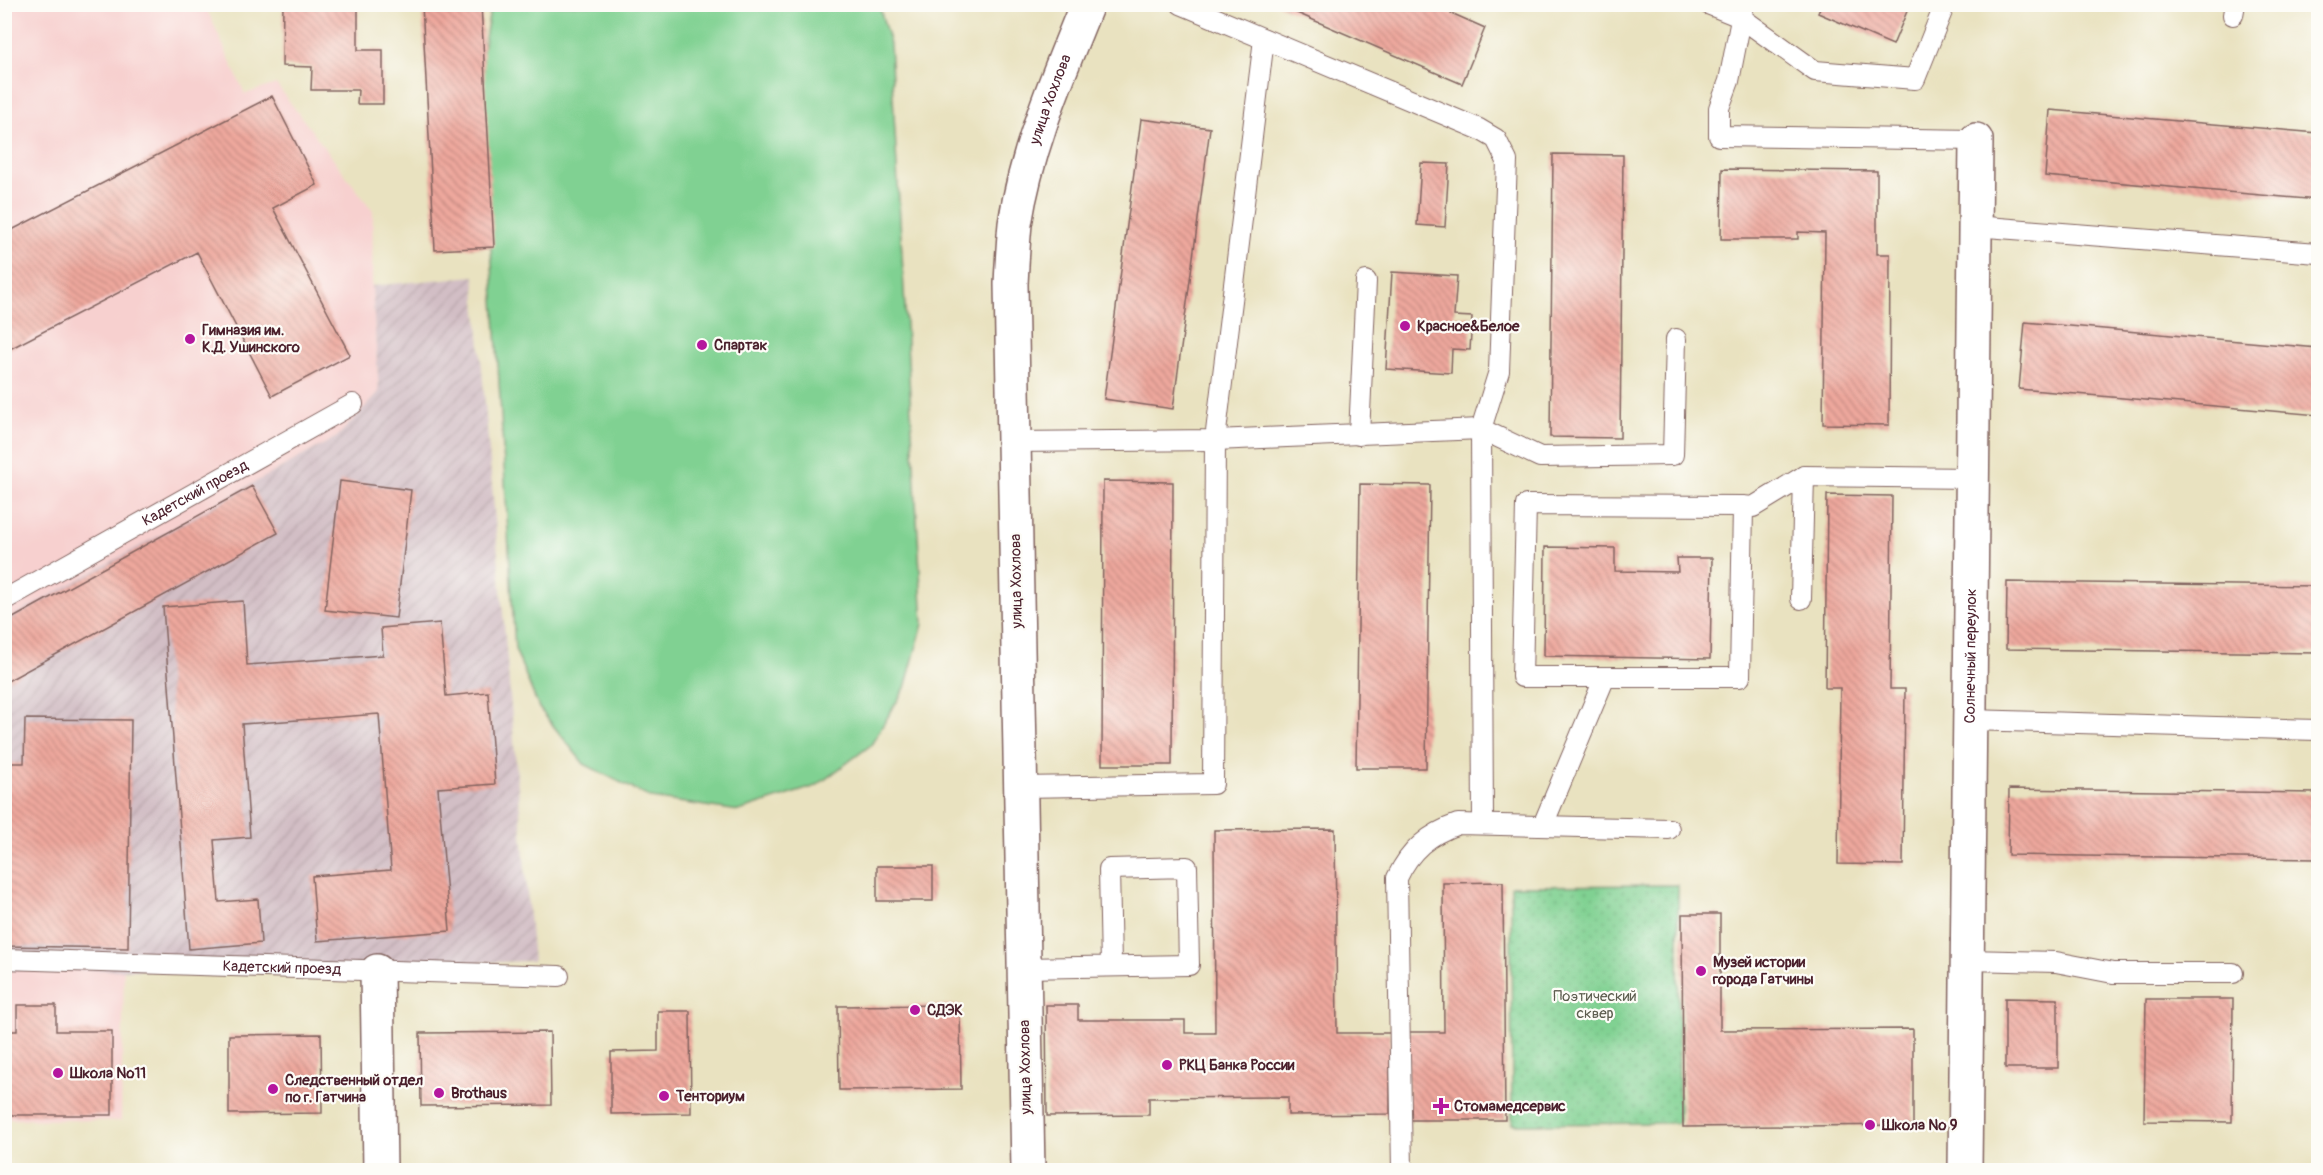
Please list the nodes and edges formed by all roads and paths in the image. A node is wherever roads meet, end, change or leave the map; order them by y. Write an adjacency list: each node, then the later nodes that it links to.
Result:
1 (1087, 4): 16 (street, улица Хохлова)
2 (1181, 4): 6 (lane)
3 (1708, 4): 5 (lane)
4 (1945, 4): 5 (lane)
5 (1742, 11): 7 (lane)
6 (1264, 39): 13 (lane); 15 (lane)
7 (1976, 141): 8 (street, Солнечный переулок)
8 (1974, 226): 9 (lane); 18 (street, Солнечный переулок)
9 (2319, 253)
10 (1366, 282): 14 (lane)
11 (1676, 339): 13 (lane)
12 (353, 404): 21 (lane, Кадетский проезд)
13 (1481, 429): 14 (lane); 26 (lane)
14 (1359, 435): 15 (lane)
15 (1215, 440): 16 (lane); 25 (lane)
16 (1013, 442): 25 (street, улица Хохлова)
17 (1804, 476): 18 (lane); 19 (lane); 20 (lane)
18 (1972, 478): 23 (street, Солнечный переулок)
19 (1743, 506): 22 (lane); 22 (lane)
20 (1801, 599)
21 (4, 600)
22 (1605, 677): 27 (lane)
23 (1969, 720): 24 (lane); 30 (street, Солнечный переулок)
24 (2319, 730)
25 (1020, 787): 32 (street, улица Хохлова)
26 (1483, 824): 27 (lane); 38 (lane)
27 (1543, 825): 28 (lane)
28 (1669, 829)
29 (4, 959): 33 (lane, Кадетский проезд)
30 (1967, 960): 34 (lane); 39 (street, Солнечный переулок)
31 (1111, 966): 31 (lane); 32 (lane)
32 (1023, 968): 37 (street, улица Хохлова)
33 (377, 971): 35 (lane, Кадетский проезд); 36 (street)
34 (2233, 973)
35 (559, 976)
36 (380, 1170)
37 (1028, 1170)
38 (1402, 1170)
39 (1965, 1170)

